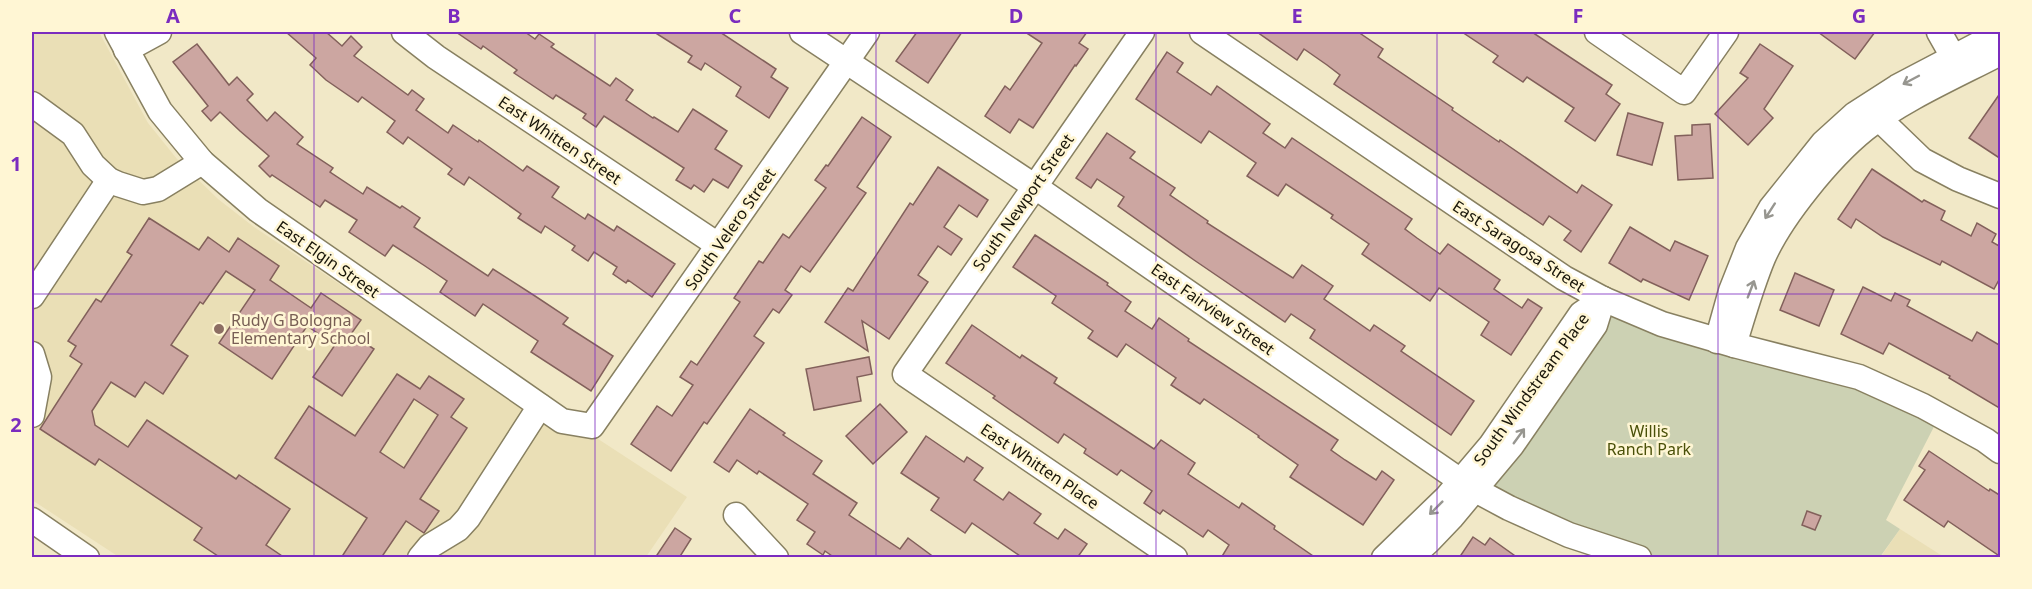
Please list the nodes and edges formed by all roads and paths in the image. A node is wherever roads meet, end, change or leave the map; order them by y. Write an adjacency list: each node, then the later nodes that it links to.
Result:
1 (159, 32): 11 (street)
2 (404, 32): 21 (street, East Whitten Street)
3 (802, 32): 13 (street, East Fairview Street)
4 (867, 32): 13 (street, South Velero Street)
5 (1142, 32): 19 (street, South Newport Street)
6 (1202, 32): 23 (street, East Saragosa Street)
7 (1597, 32): 8 (street)
8 (1726, 32)
9 (1939, 32): 14 (street)
10 (2001, 33): 14 (street)
11 (121, 41): 17 (street, East Elgin Street)
12 (2001, 53): 14 (street)
13 (846, 62): 19 (street, East Fairview Street); 21 (street, South Velero Street)
14 (1958, 65): 16 (street)
15 (32, 104): 18 (street)
16 (1873, 113): 20 (street); 24 (street)
17 (202, 162): 18 (street); 27 (street, East Elgin Street)
18 (109, 180): 22 (street)
19 (1034, 186): 26 (street, South Newport Street); 31 (street, East Fairview Street)
20 (2001, 196)
21 (718, 245): 29 (street, South Velero Street)
22 (32, 296)
23 (1603, 299): 24 (street, East Saragosa Street); 31 (street, South Windstream Place)
24 (1726, 343): 30 (street, East Saragosa Street)
25 (32, 354): 28 (street)
26 (905, 374): 37 (street, East Whitten Place)
27 (540, 406): 29 (street, East Elgin Street); 35 (street)
28 (32, 415)
29 (592, 426)
30 (2001, 451)
31 (1469, 486): 38 (street, South Windstream Place, one-way to 38); 39 (street, South Windstream Place); 40 (street, East Fairview Street)
32 (736, 515): 36 (street)
33 (32, 520): 34 (street)
34 (87, 558)
35 (420, 558)
36 (776, 558)
37 (1175, 558)
38 (1384, 558)
39 (1410, 558)
40 (1639, 558)

